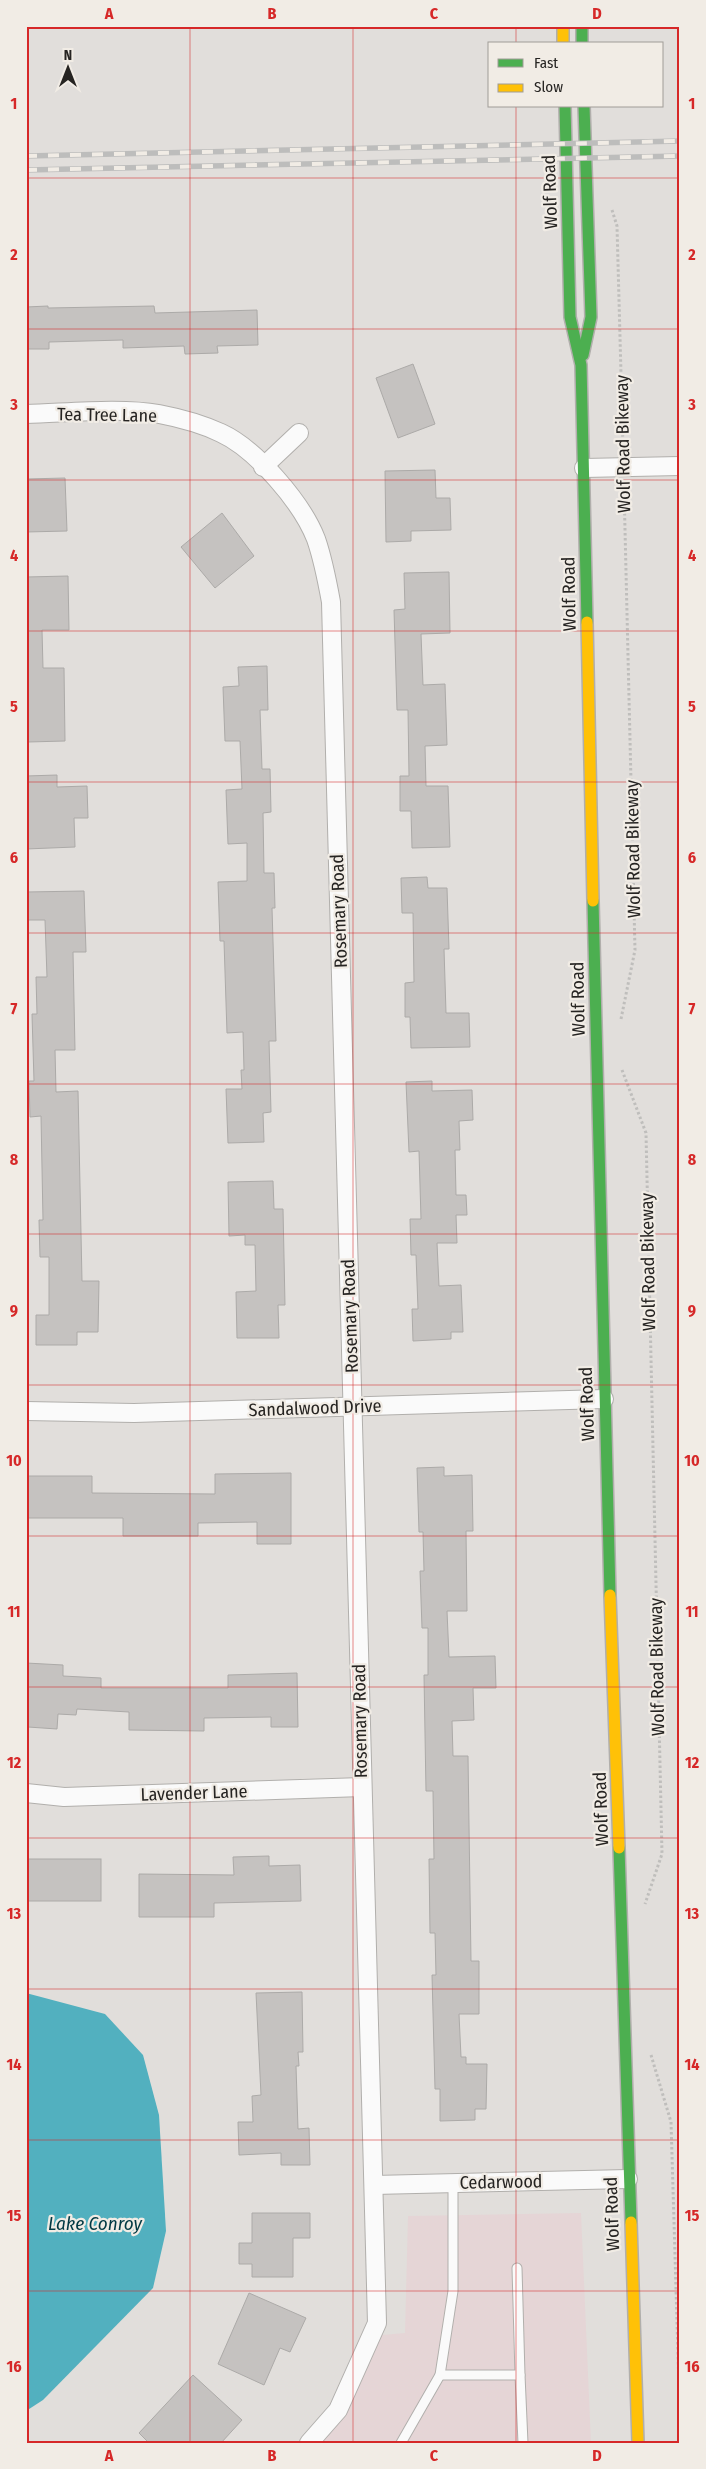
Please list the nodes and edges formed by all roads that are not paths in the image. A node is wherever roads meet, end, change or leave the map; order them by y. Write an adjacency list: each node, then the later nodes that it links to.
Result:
1 (563, 26): 3 (main road)
2 (582, 26): 4 (main road)
3 (563, 42)
4 (582, 42)
5 (565, 108): 7 (main road, Wolf Road)
6 (584, 108): 7 (main road, Wolf Road)
7 (581, 364): 12 (main road, Wolf Road)
8 (26, 414): 11 (street, Tea Tree Lane)
9 (299, 434): 11 (street)
10 (680, 466): 12 (street)
11 (263, 467): 14 (street, Rosemary Road)
12 (584, 468): 13 (main road, Wolf Road)
13 (604, 1399): 14 (street, Sandalwood Drive); 18 (main road, Wolf Road)
14 (352, 1406): 15 (street, Sandalwood Drive); 16 (street, Rosemary Road)
15 (26, 1410)
16 (362, 1787): 17 (street, Lavender Lane); 20 (street, Rosemary Road)
17 (26, 1793)
18 (628, 2179): 19 (street, Cedarwood); 27 (main road, Wolf Road)
19 (453, 2183): 20 (street, Cedarwood); 22 (lane)
20 (374, 2185): 24 (street, Rosemary Road)
21 (517, 2268): 23 (lane)
22 (440, 2375): 23 (lane); 25 (lane)
23 (520, 2375): 26 (lane)
24 (309, 2443)
25 (401, 2443)
26 (523, 2443)
27 (638, 2443)

